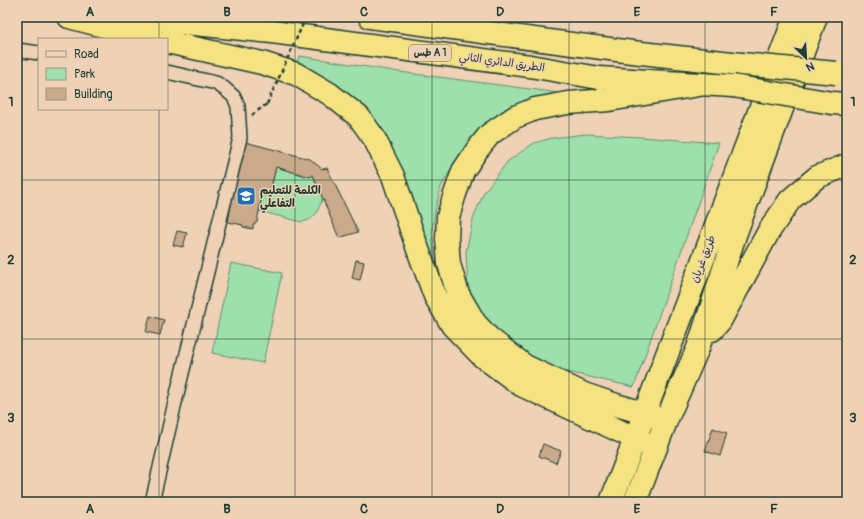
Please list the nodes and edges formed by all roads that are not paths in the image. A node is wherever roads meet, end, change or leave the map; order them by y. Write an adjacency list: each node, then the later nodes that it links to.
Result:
1 (68, 17): 6 (highway)
2 (127, 17): 12 (highway, الطريق الدائري الثاني / طس A 1)
3 (370, 17): 11 (highway, bridge)
4 (795, 17): 16 (highway, طريق غريان)
5 (816, 17): 15 (highway, طريق غريان)
6 (149, 38)
7 (168, 42): 18 (highway)
8 (17, 50): 9 (street)
9 (38, 53)
10 (168, 72): 20 (street)
11 (841, 73)
12 (705, 84): 13 (highway, الطريق الدائري الثاني / طس A 1, bridge); 16 (highway)
13 (839, 104)
14 (847, 164): 15 (highway)
15 (698, 348): 17 (highway, طريق غريان)
16 (644, 413): 17 (highway); 18 (highway, طريق غريان)
17 (666, 421): 19 (highway, طريق غريان)
18 (635, 438): 19 (highway); 21 (highway, طريق غريان)
19 (656, 448): 22 (highway, طريق غريان)
20 (152, 502)
21 (611, 502)
22 (636, 502)

